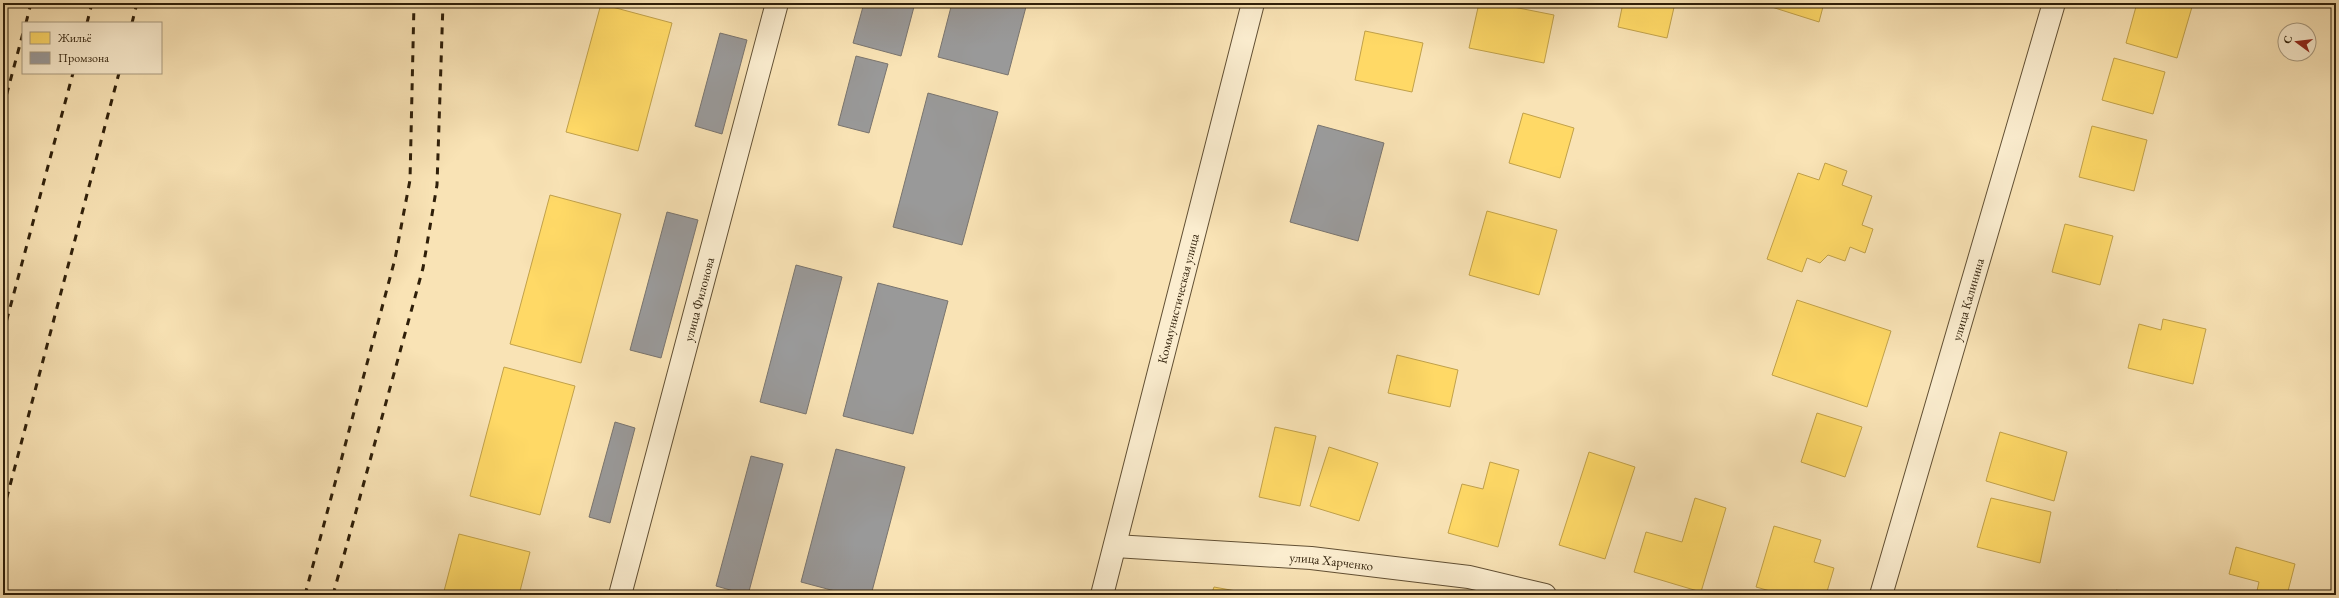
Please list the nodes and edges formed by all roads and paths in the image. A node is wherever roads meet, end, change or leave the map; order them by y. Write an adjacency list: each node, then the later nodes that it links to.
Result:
1 (777, 3): 5 (street, улица Филонова)
2 (1253, 3): 4 (street, Коммунистическая улица)
3 (2054, 3): 8 (street, улица Калинина)
4 (1115, 546): 6 (street, Коммунистическая улица); 7 (street, улица Харченко)
5 (620, 595)
6 (1102, 595)
7 (1545, 595)
8 (1881, 595)

